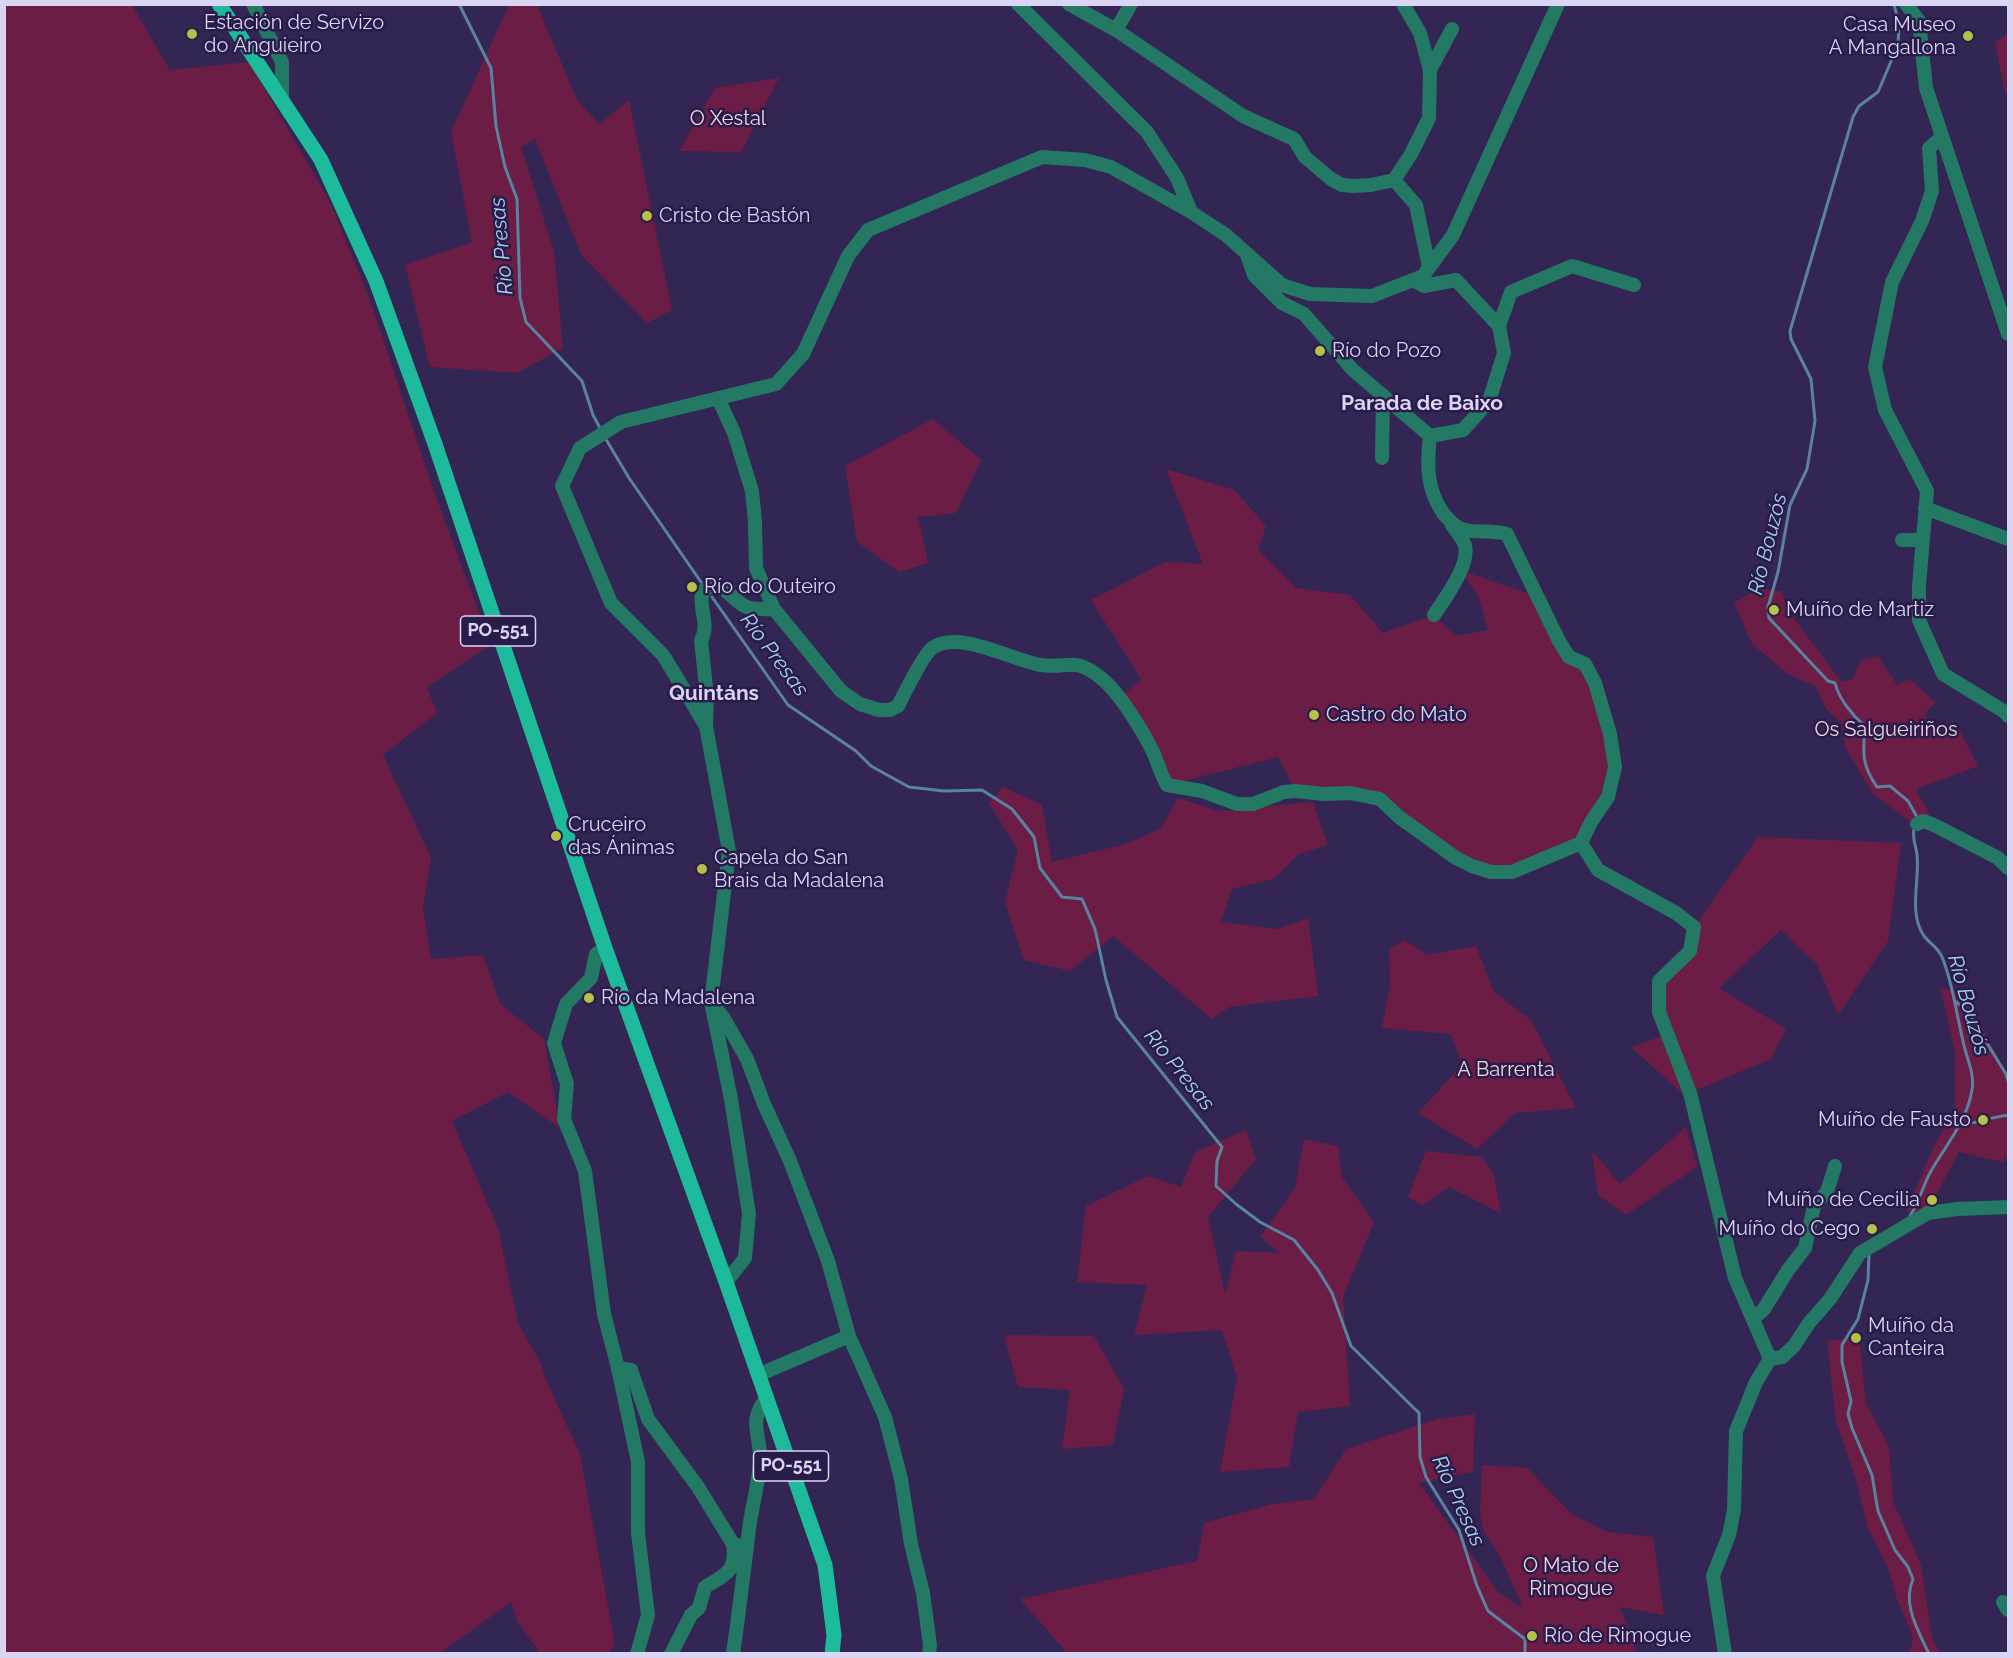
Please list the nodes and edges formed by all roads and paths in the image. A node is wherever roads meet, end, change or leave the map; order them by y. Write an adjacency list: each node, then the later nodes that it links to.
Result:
1 (219, 4): 12 (main road, PO-551)
2 (253, 4): 12 (street)
3 (1017, 4): 15 (street)
4 (1069, 4): 9 (street)
5 (1131, 4): 9 (street)
6 (1403, 4): 11 (street)
7 (1558, 4): 17 (street)
8 (1906, 4): 13 (street)
9 (1116, 30): 14 (street)
10 (1452, 30): 11 (street)
11 (1430, 70): 14 (street)
12 (282, 100): 38 (main road, PO-551)
13 (1942, 137): 21 (street); 26 (street)
14 (1394, 180): 17 (street)
15 (1191, 212): 16 (street); 23 (street)
16 (1246, 255): 18 (street); 22 (street)
17 (1430, 267): 18 (street)
18 (1413, 280): 20 (street)
19 (1634, 285): 20 (street)
20 (1500, 326): 24 (street)
21 (2008, 334)
22 (1383, 395): 24 (street); 25 (street)
23 (718, 398): 31 (street); 34 (street)
24 (1430, 436): 27 (street)
25 (1382, 458)
26 (1925, 507): 28 (street); 30 (street)
27 (1451, 523): 32 (street); 36 (street)
28 (2008, 539)
29 (1902, 540): 30 (street)
30 (1923, 540): 33 (street)
31 (774, 609): 34 (street); 36 (street)
32 (1434, 615)
33 (2008, 716)
34 (706, 726): 39 (street)
35 (1917, 824): 37 (street)
36 (1581, 843): 43 (street)
37 (2008, 868)
38 (605, 948): 42 (main road, PO-551); 46 (street)
39 (711, 1002): 42 (street); 44 (street)
40 (1835, 1166): 43 (street)
41 (2008, 1207): 45 (street)
42 (726, 1282): 47 (main road, PO-551)
43 (1753, 1320): 45 (street)
44 (849, 1336): 47 (street); 57 (street)
45 (1770, 1359): 58 (street)
46 (618, 1368): 51 (street); 53 (street)
47 (758, 1375): 48 (main road, PO-551)
48 (763, 1403): 49 (main road, PO-551); 50 (street)
49 (772, 1423): 50 (street); 56 (main road, PO-551)
50 (758, 1440): 52 (street)
51 (733, 1544): 52 (street); 54 (street)
52 (747, 1548): 55 (street)
53 (637, 1653)
54 (671, 1653)
55 (733, 1653)
56 (832, 1653)
57 (929, 1653)
58 (1725, 1653)

